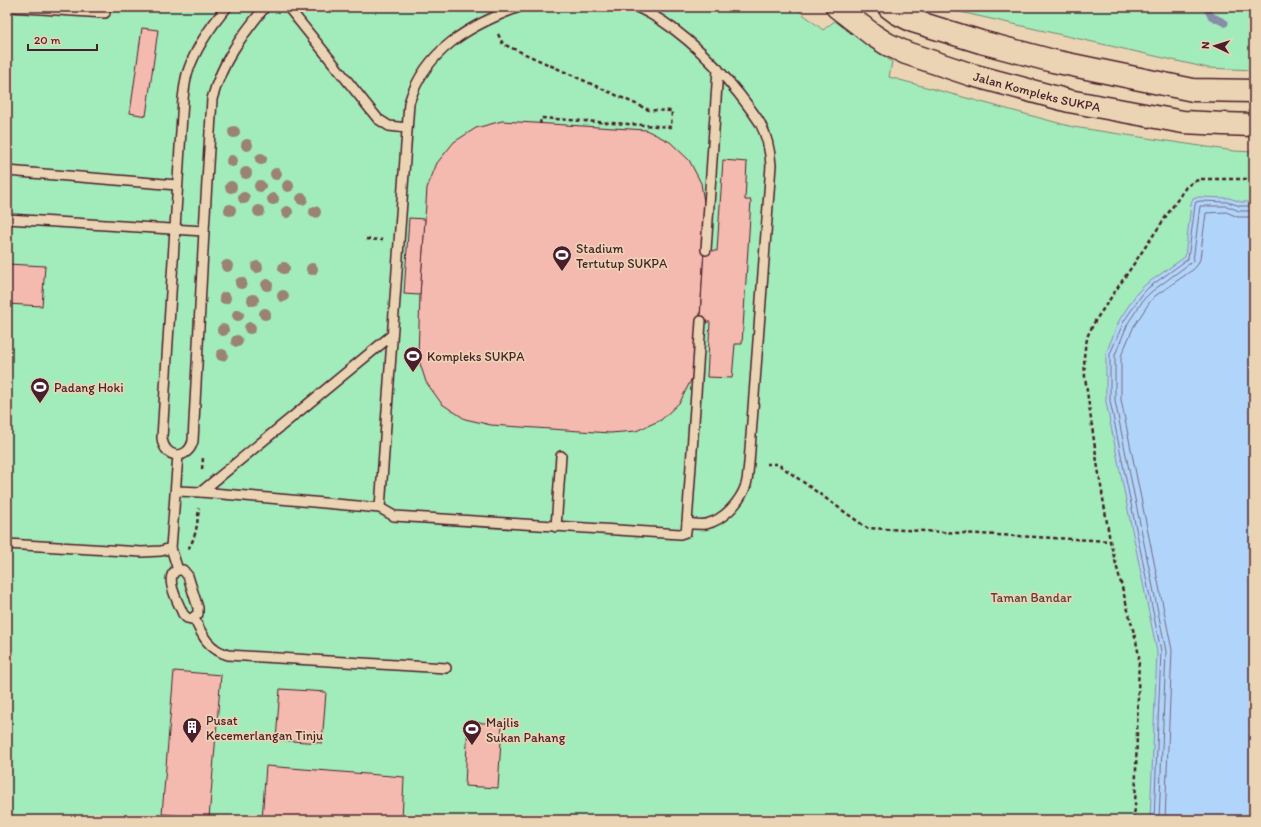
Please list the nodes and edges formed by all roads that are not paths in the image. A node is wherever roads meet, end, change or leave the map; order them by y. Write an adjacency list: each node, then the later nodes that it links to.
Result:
1 (9, 7): 9 (lane)
2 (227, 7): 15 (lane)
3 (266, 7): 18 (lane)
4 (288, 7): 13 (lane)
5 (518, 7): 13 (lane)
6 (637, 7): 10 (lane)
7 (837, 7): 12 (street, Jalan Kompleks SUKPA)
8 (889, 7): 11 (street)
9 (105, 13)
10 (718, 69): 19 (lane); 27 (lane)
11 (1254, 91)
12 (1254, 125)
13 (407, 128): 21 (lane)
14 (7, 171): 15 (lane)
15 (176, 186): 17 (lane)
16 (7, 219): 17 (lane)
17 (174, 230): 18 (lane); 22 (lane)
18 (204, 231): 22 (lane)
19 (706, 250)
20 (701, 321): 27 (lane)
21 (392, 335): 25 (lane); 26 (lane)
22 (178, 455): 24 (lane)
23 (561, 456): 28 (lane)
24 (176, 491): 25 (lane); 30 (lane)
25 (201, 492): 26 (lane)
26 (380, 508): 28 (lane)
27 (687, 523): 28 (lane)
28 (556, 527)
29 (7, 544): 30 (lane)
30 (172, 548): 31 (lane)
31 (178, 570): 32 (lane); 32 (lane)
32 (194, 618): 33 (lane)
33 (446, 668)

